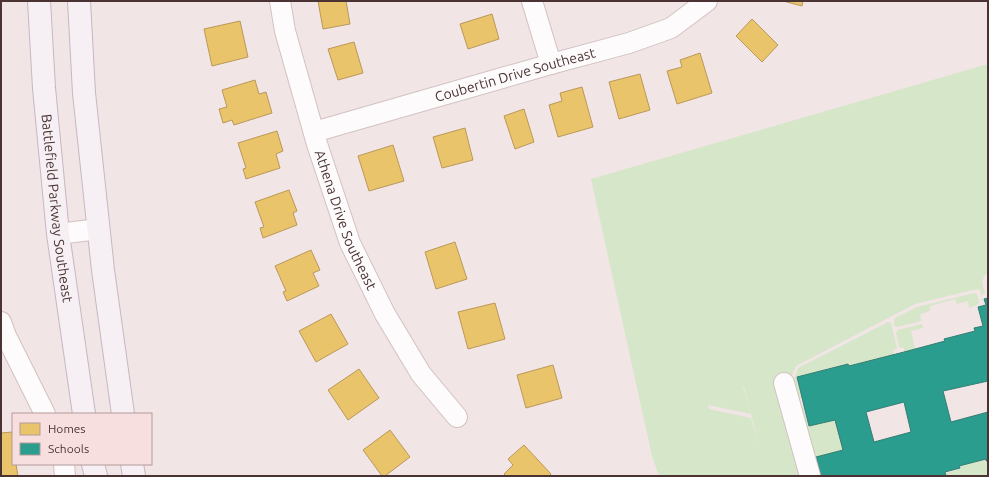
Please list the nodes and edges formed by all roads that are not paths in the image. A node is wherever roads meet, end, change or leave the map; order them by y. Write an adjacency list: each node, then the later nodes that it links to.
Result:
1 (39, 1): 9 (main road, Battlefield Parkway Southeast)
2 (79, 1): 8 (main road)
3 (280, 1): 7 (street, Athena Drive Southeast)
4 (532, 1): 6 (street)
5 (707, 1): 6 (street, Coubertin Drive Southeast)
6 (551, 64): 7 (street, Coubertin Drive Southeast)
7 (314, 132): 15 (street, Athena Drive Southeast)
8 (99, 229): 9 (street); 14 (main road)
9 (58, 234): 13 (main road, Battlefield Parkway Southeast)
10 (1, 322): 12 (street)
11 (784, 383): 22 (street)
12 (44, 413)
13 (84, 413)
14 (123, 413)
15 (457, 417)
16 (64, 465): 19 (street)
17 (93, 465): 20 (main road)
18 (132, 465): 21 (main road)
19 (65, 476)
20 (96, 476)
21 (134, 476)
22 (810, 476)

